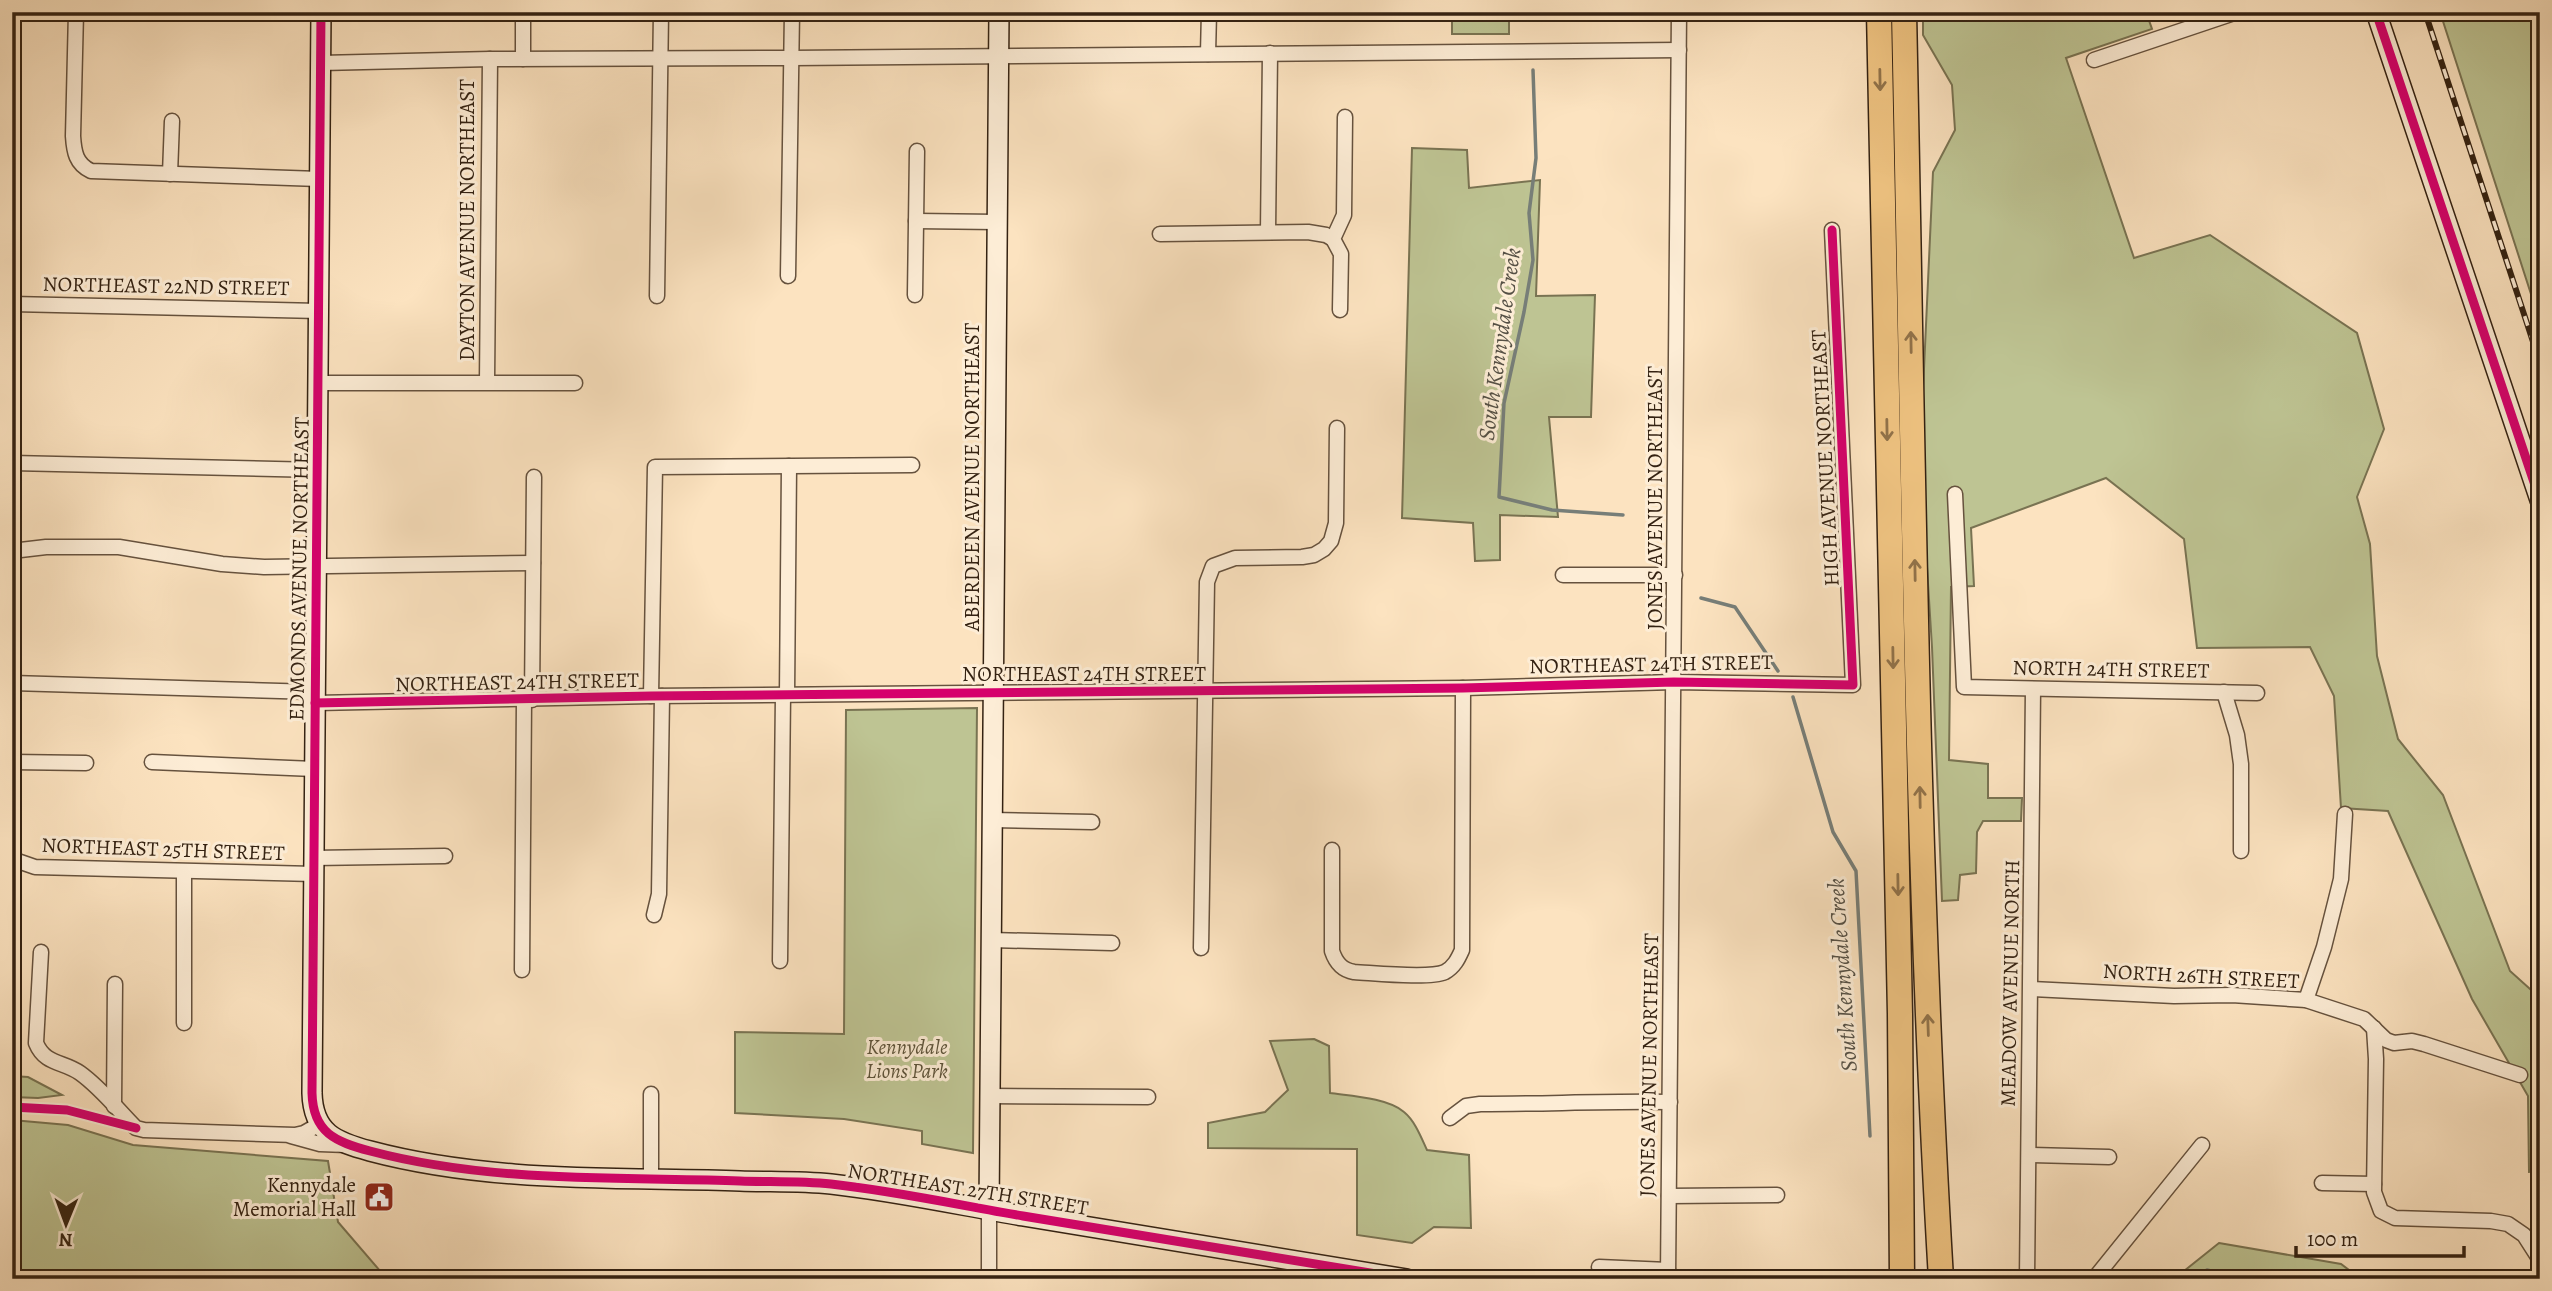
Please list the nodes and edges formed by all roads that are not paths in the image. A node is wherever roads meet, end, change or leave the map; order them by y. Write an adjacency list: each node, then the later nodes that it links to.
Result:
1 (76, 12): 26 (street)
2 (321, 12): 22 (street, EDMONDS AVENUE NORTHEAST)
3 (523, 12): 19 (street)
4 (662, 12): 20 (street)
5 (792, 12): 17 (street)
6 (999, 12): 16 (street, ABERDEEN AVENUE NORTHEAST)
7 (1209, 12): 15 (street)
8 (1679, 12): 13 (street, JONES AVENUE NORTHEAST)
9 (1879, 12): 92 (highway, one-way to 92)
10 (1904, 12): 96 (highway, one-way to 10)
11 (2237, 12): 21 (street)
12 (2376, 12): 50 (street)
13 (1679, 50): 14 (street); 55 (street, JONES AVENUE NORTHEAST)
14 (1270, 53): 15 (street); 31 (street)
15 (1208, 54): 16 (street)
16 (999, 56): 17 (street); 29 (street, ABERDEEN AVENUE NORTHEAST)
17 (792, 58): 20 (street); 34 (street)
18 (489, 59): 19 (street); 22 (street); 40 (street, DAYTON AVENUE NORTHEAST)
19 (523, 59): 20 (street)
20 (661, 59): 36 (street)
21 (2094, 60)
22 (321, 63): 27 (street, EDMONDS AVENUE NORTHEAST)
23 (1345, 117): 33 (street)
24 (172, 121): 26 (street)
25 (917, 151): 28 (street)
26 (170, 174): 27 (street)
27 (319, 178): 39 (street, EDMONDS AVENUE NORTHEAST)
28 (916, 221): 29 (street); 35 (street)
29 (997, 222): 62 (street, ABERDEEN AVENUE NORTHEAST)
30 (1832, 230): 58 (street, HIGH AVENUE NORTHEAST)
31 (1268, 232): 32 (street); 33 (street)
32 (1160, 234)
33 (1333, 239): 38 (street)
34 (788, 276)
35 (915, 295)
36 (657, 296)
37 (12, 304): 39 (street, NORTHEAST 22ND STREET)
38 (1340, 310)
39 (318, 311): 41 (street, EDMONDS AVENUE NORTHEAST)
40 (487, 382): 41 (street); 42 (street)
41 (318, 383): 47 (street, EDMONDS AVENUE NORTHEAST)
42 (575, 383)
43 (1337, 428): 61 (street)
44 (12, 463): 47 (street)
45 (912, 465): 46 (street)
46 (789, 466): 65 (street); 66 (street)
47 (318, 470): 53 (street, EDMONDS AVENUE NORTHEAST)
48 (534, 477): 52 (street)
49 (1955, 494): 60 (street, NORTH 24TH STREET)
50 (2540, 500)
51 (12, 551): 53 (street)
52 (533, 563): 53 (street); 68 (street)
53 (317, 567): 67 (street, EDMONDS AVENUE NORTHEAST)
54 (1563, 575): 55 (street)
55 (1675, 575): 56 (street, JONES AVENUE NORTHEAST)
56 (1674, 682): 58 (street, NORTHEAST 24TH STREET); 59 (street, NORTHEAST 24TH STREET); 100 (street, JONES AVENUE NORTHEAST)
57 (12, 683): 67 (street, NORTHEAST 24TH STREET)
58 (1853, 685)
59 (1463, 688): 61 (street, NORTHEAST 24TH STREET); 76 (street)
60 (2034, 688): 63 (street, NORTH 24TH STREET); 90 (street, MEADOW AVENUE NORTH)
61 (1204, 691): 62 (street, NORTHEAST 24TH STREET); 85 (street)
62 (993, 692): 65 (street, NORTHEAST 24TH STREET); 74 (street, ABERDEEN AVENUE NORTHEAST)
63 (2224, 692): 64 (street, NORTH 24TH STREET); 77 (street)
64 (2257, 693)
65 (785, 695): 66 (street, NORTHEAST 24TH STREET); 87 (street)
66 (656, 696): 68 (street, NORTHEAST 24TH STREET); 82 (street)
67 (315, 698): 68 (street, NORTHEAST 24TH STREET); 72 (street, EDMONDS AVENUE NORTHEAST)
68 (528, 700): 88 (street)
69 (12, 762): 71 (street)
70 (152, 762): 72 (street)
71 (86, 763)
72 (314, 769): 80 (street, EDMONDS AVENUE NORTHEAST)
73 (2345, 814): 91 (street)
74 (992, 820): 75 (street); 83 (street, ABERDEEN AVENUE NORTHEAST)
75 (1092, 822)
76 (1332, 850)
77 (2241, 851)
78 (445, 856): 80 (street, NORTHEAST 25TH STREET)
79 (12, 859): 81 (street, NORTHEAST 25TH STREET)
80 (314, 866): 81 (street, NORTHEAST 25TH STREET); 103 (street, EDMONDS AVENUE NORTHEAST)
81 (184, 873): 93 (street)
82 (654, 915)
83 (991, 940): 84 (street); 98 (street, ABERDEEN AVENUE NORTHEAST)
84 (1112, 943)
85 (1201, 948)
86 (41, 952): 101 (street, NORTHEAST 27TH STREET)
87 (780, 961)
88 (522, 970)
89 (115, 984): 101 (street)
90 (2031, 989): 91 (street, NORTH 26TH STREET); 107 (street, MEADOW AVENUE NORTH)
91 (2306, 1000): 94 (street, NORTH 26TH STREET)
92 (1900, 1014): 120 (highway); 121 (highway)
93 (184, 1023)
94 (2374, 1028): 95 (street, NORTH 26TH STREET); 111 (street)
95 (2520, 1074)
96 (1930, 1093): 122 (highway); 123 (highway)
97 (651, 1094): 109 (street)
98 (989, 1096): 99 (street); 114 (street, ABERDEEN AVENUE NORTHEAST)
99 (1149, 1097)
100 (1670, 1102): 102 (street); 113 (street, JONES AVENUE NORTHEAST)
101 (114, 1106): 104 (street, NORTHEAST 27TH STREET)
102 (1450, 1118)
103 (320, 1124): 104 (street, NORTHEAST 27TH STREET); 105 (street, NORTHEAST 27TH STREET)
104 (286, 1135): 105 (street, NORTHEAST 27TH STREET)
105 (352, 1145): 109 (street, NORTHEAST 27TH STREET)
106 (2202, 1146): 125 (street)
107 (2029, 1155): 108 (street); 124 (street, MEADOW AVENUE NORTH)
108 (2109, 1157)
109 (651, 1178): 114 (street, NORTHEAST 27TH STREET)
110 (2322, 1183): 111 (street)
111 (2374, 1184): 115 (street)
112 (1777, 1195): 113 (street)
113 (1669, 1196): 117 (street, JONES AVENUE NORTHEAST)
114 (989, 1210): 118 (street, ABERDEEN AVENUE NORTHEAST); 119 (street, NORTHEAST 27TH STREET)
115 (2539, 1259)
116 (1599, 1267): 117 (street)
117 (1668, 1274)
118 (989, 1279)
119 (1407, 1279)
120 (1892, 1279)
121 (1902, 1279)
122 (1932, 1279)
123 (1941, 1279)
124 (2027, 1279)
125 (2094, 1279)

